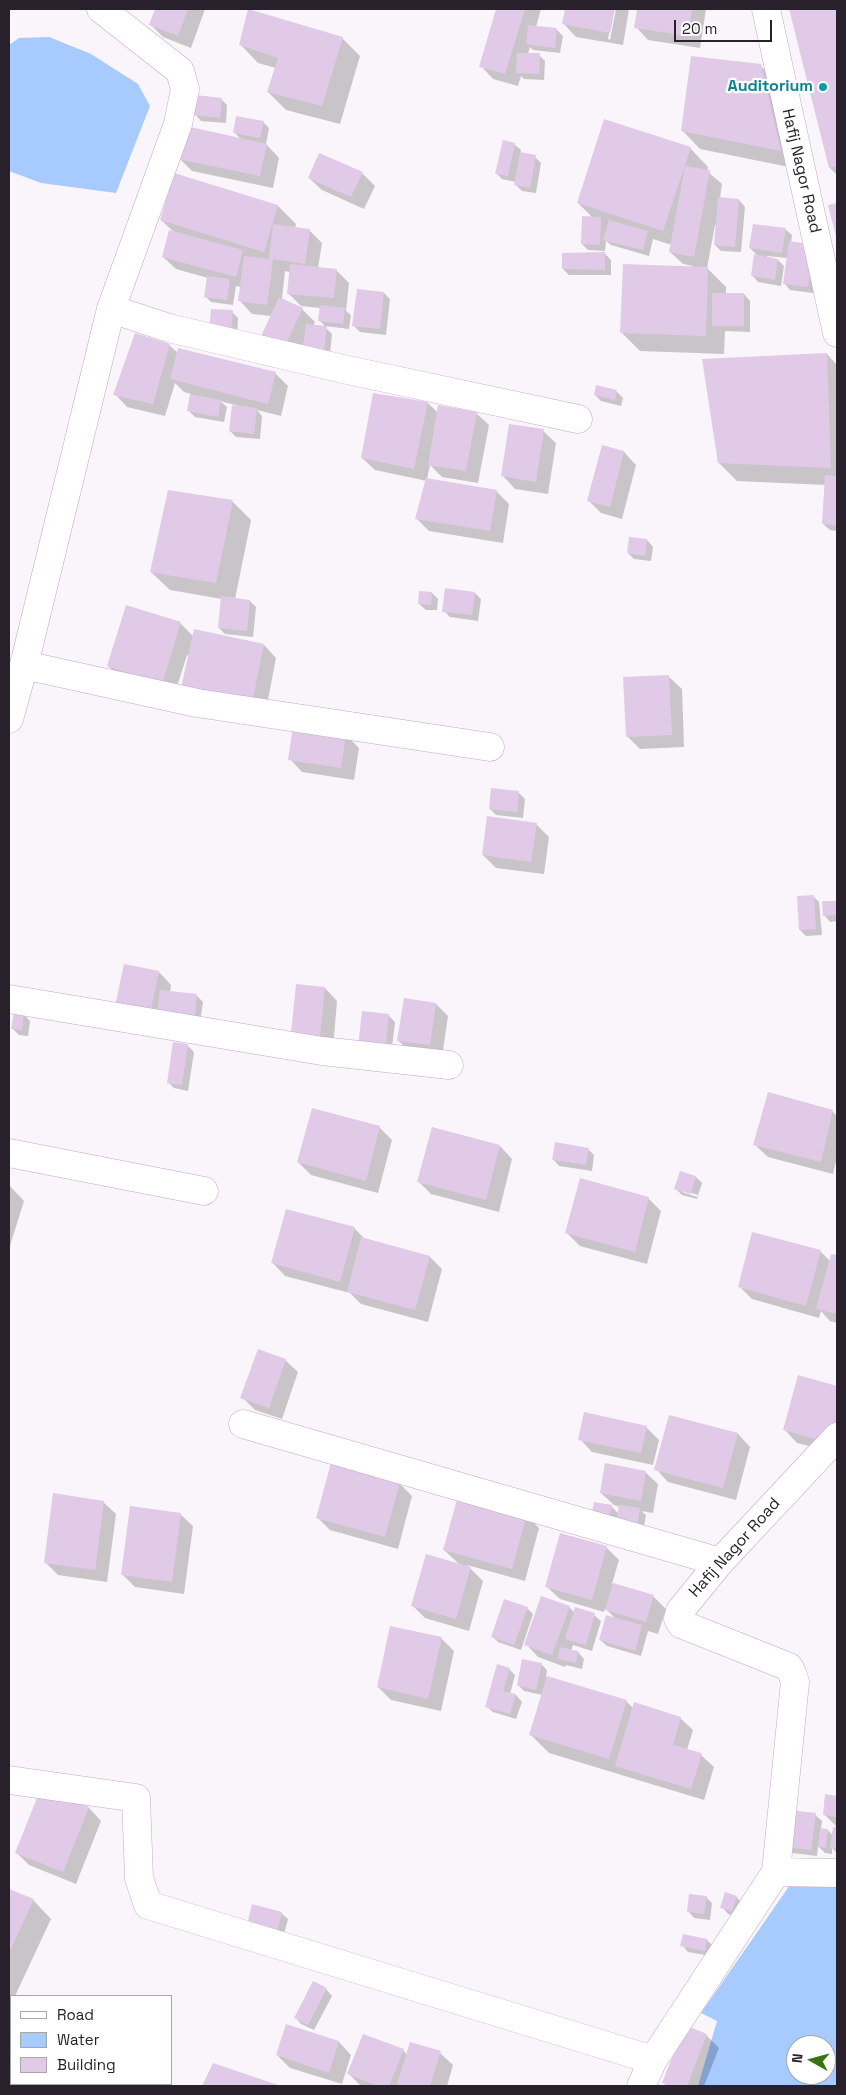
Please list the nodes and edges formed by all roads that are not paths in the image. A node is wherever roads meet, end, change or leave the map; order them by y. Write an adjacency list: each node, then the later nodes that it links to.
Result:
1 (101, 9): 3 (street)
2 (766, 9): 4 (street, Hafij Nagor Road)
3 (111, 309): 5 (street); 6 (street)
4 (837, 333)
5 (578, 419)
6 (24, 665): 7 (street); 8 (street)
7 (9, 719)
8 (490, 747)
9 (9, 999): 10 (street)
10 (449, 1065)
11 (9, 1154): 12 (street)
12 (204, 1191)
13 (243, 1424): 15 (street)
14 (837, 1437): 15 (street, Hafij Nagor Road)
15 (720, 1562): 17 (street, Hafij Nagor Road)
16 (9, 1780): 19 (street)
17 (776, 1872): 18 (street); 19 (street)
18 (837, 1873)
19 (653, 2060): 20 (street)
20 (641, 2086)

